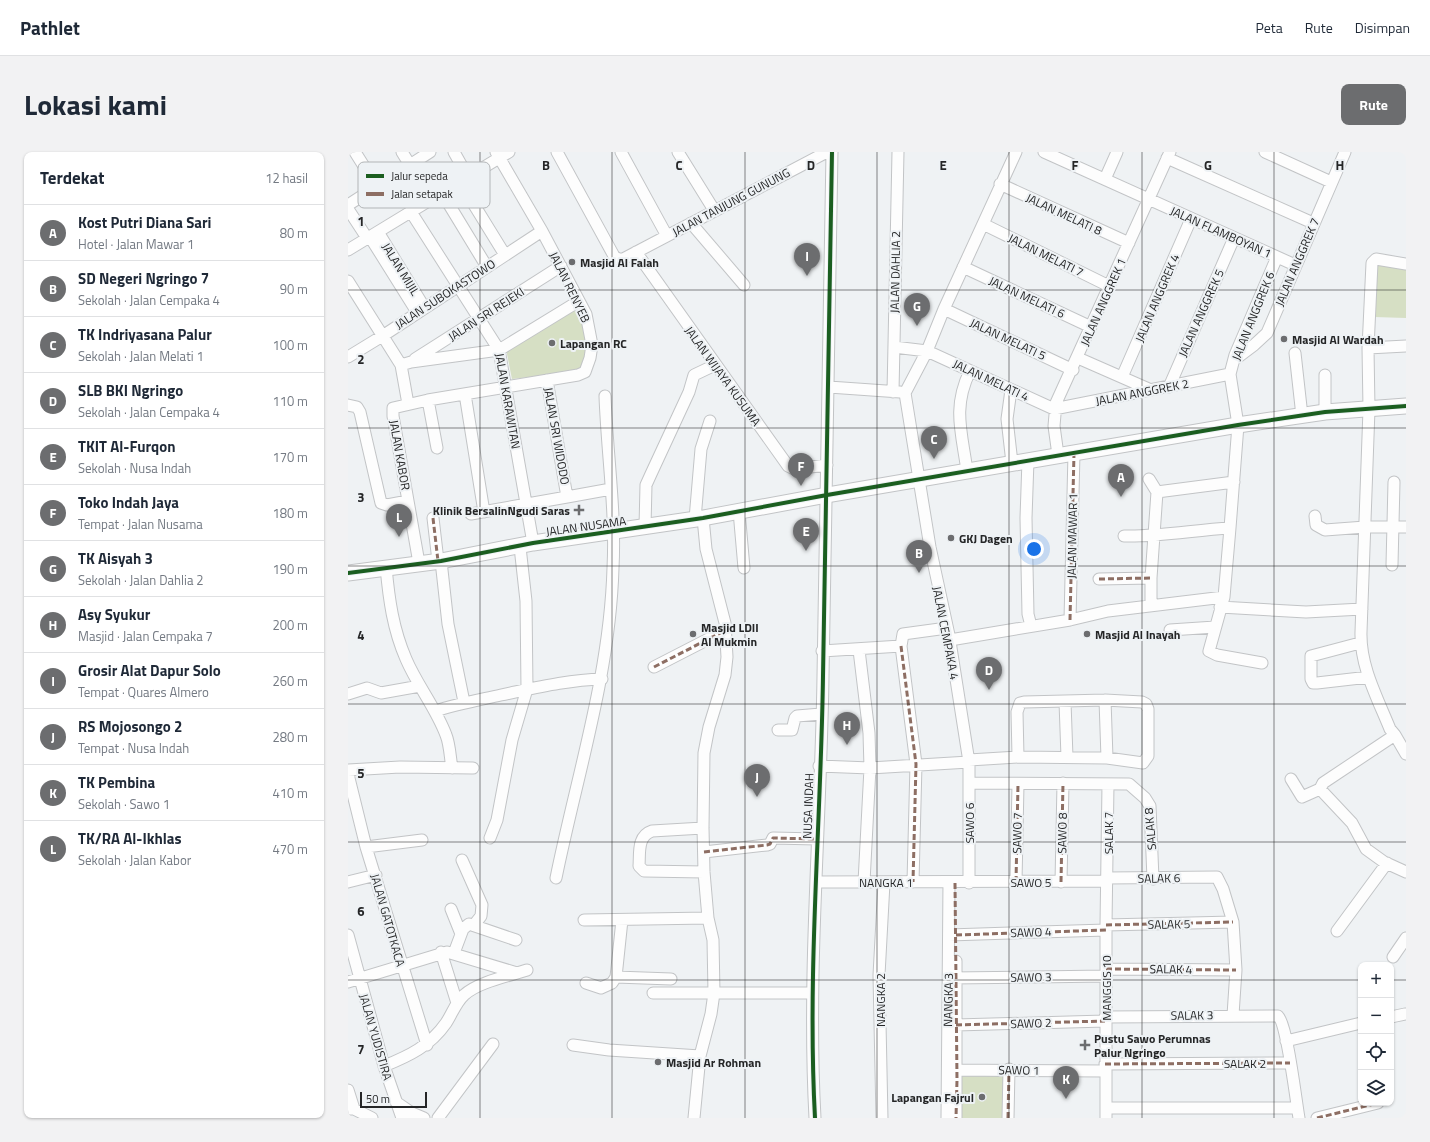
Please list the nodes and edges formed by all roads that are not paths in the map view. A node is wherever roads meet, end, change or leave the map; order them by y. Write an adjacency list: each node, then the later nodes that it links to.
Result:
1 (355, 152): 22 (street)
2 (402, 152): 21 (street)
3 (430, 152): 21 (street)
4 (454, 152): 23 (street)
5 (509, 152): 17 (street)
6 (557, 152): 46 (street, JALAN TANJUNG GUNUNG)
7 (621, 152): 42 (street)
8 (678, 152): 35 (street)
9 (827, 152): 18 (street, JALAN TANJUNG GUNUNG)
10 (832, 152): 82 (street, NUSA INDAH)
11 (898, 152): 65 (street, JALAN DAHLIA 2)
12 (1016, 152): 27 (street)
13 (1044, 152): 20 (street, JALAN FLAMBOYAN 1)
14 (1117, 152): 25 (street)
15 (1265, 152): 26 (street)
16 (1345, 152): 26 (street, JALAN ANGGREK 7)
17 (497, 155): 24 (street); 40 (street, JALAN RENYEB)
18 (813, 155): 35 (street, JALAN TANJUNG GUNUNG)
19 (1168, 155): 29 (street, JALAN ANGGREK 1); 38 (street)
20 (1065, 157): 25 (street, JALAN FLAMBOYAN 1)
21 (414, 159)
22 (361, 162)
23 (458, 162)
24 (487, 162)
25 (1105, 179): 29 (street, JALAN FLAMBOYAN 1)
26 (1331, 182): 38 (street, JALAN ANGGREK 7)
27 (1000, 184): 39 (street); 44 (street, JALAN MELATI 8)
28 (358, 198): 30 (street)
29 (1148, 199): 36 (street, JALAN FLAMBOYAN 1); 44 (street, JALAN ANGGREK 1)
30 (348, 205)
31 (451, 208): 52 (street)
32 (480, 208): 47 (street)
33 (348, 209): 41 (street)
34 (414, 209): 41 (street); 55 (street, JALAN KARAWITAN)
35 (714, 210): 37 (street, JALAN TANJUNG GUNUNG)
36 (1191, 219): 43 (street, JALAN FLAMBOYAN 1); 79 (street, JALAN ANGGREK 4)
37 (691, 223): 42 (street, JALAN TANJUNG GUNUNG); 56 (street)
38 (1313, 223): 50 (street, JALAN ANGGREK 7)
39 (983, 224): 53 (street); 57 (street, JALAN MELATI 7)
40 (542, 231): 47 (street, JALAN SUBOKASTOWO); 51 (street, JALAN RENYEB)
41 (371, 236): 45 (street); 60 (street)
42 (667, 236): 46 (street, JALAN TANJUNG GUNUNG)
43 (1234, 238): 48 (street, JALAN FLAMBOYAN 1); 83 (street, JALAN ANGGREK 5)
44 (1129, 243): 57 (street, JALAN ANGGREK 1)
45 (348, 250)
46 (636, 252): 74 (street, JALAN WIJAYA KUSUMA)
47 (505, 255): 52 (street, JALAN SUBOKASTOWO)
48 (1277, 257): 50 (street, JALAN FLAMBOYAN 1); 72 (street, JALAN ANGGREK 6)
49 (1406, 264): 66 (street)
50 (1295, 265): 72 (street, JALAN ANGGREK 7)
51 (561, 266): 58 (street, JALAN RENYEB); 61 (street, JALAN SRI REJEKI)
52 (488, 267): 55 (street, JALAN SUBOKASTOWO)
53 (963, 267): 59 (street); 62 (street, JALAN MELATI 6)
54 (348, 281): 63 (street)
55 (458, 285): 60 (street, JALAN SUBOKASTOWO); 61 (street, JALAN KARAWITAN)
56 (744, 285)
57 (1110, 286): 62 (street, JALAN ANGGREK 1)
58 (579, 301): 67 (street); 80 (street, JALAN RENYEB)
59 (944, 309): 68 (street); 75 (street, JALAN MELATI 5)
60 (421, 310): 63 (street, JALAN SUBOKASTOWO)
61 (479, 319): 67 (street, JALAN KARAWITAN); 73 (street, JALAN SRI REJEKI)
62 (1092, 327): 71 (street, JALAN ANGGREK 1)
63 (384, 335): 70 (street, JALAN SUBOKASTOWO); 73 (street)
64 (1406, 346): 66 (street)
65 (894, 347): 68 (street, JALAN MELATI 4); 86 (street, JALAN DAHLIA 2)
66 (1368, 348): 94 (street)
67 (499, 350): 73 (street); 81 (street, JALAN KARAWITAN)
68 (927, 351): 76 (street, JALAN MELATI 4); 87 (street)
69 (1295, 353): 97 (street)
70 (348, 357)
71 (1078, 358): 75 (street, JALAN ANGGREK 1); 79 (street)
72 (1234, 360): 77 (street, JALAN ANGGREK 6)
73 (406, 363): 91 (street)
74 (715, 365): 105 (street, JALAN WIJAYA KUSUMA); 123 (street)
75 (1073, 370): 95 (street, JALAN ANGGREK 1)
76 (970, 371): 84 (street, JALAN MELATI 4); 106 (street)
77 (1230, 374): 83 (street, JALAN ANGGREK 2); 99 (street)
78 (1325, 375): 96 (street)
79 (1122, 377): 85 (street)
80 (547, 380): 81 (street, JALAN RENYEB); 114 (street, JALAN SRI WIDODO)
81 (506, 387): 88 (street, JALAN RENYEB); 116 (street, JALAN KARAWITAN)
82 (829, 387): 86 (street); 105 (street, NUSA INDAH)
83 (1169, 387): 85 (street, JALAN ANGGREK 2)
84 (1011, 390): 95 (street, JALAN MELATI 4); 104 (street)
85 (1151, 390): 95 (street, JALAN ANGGREK 2)
86 (893, 392): 87 (street)
87 (905, 393): 108 (street, JALAN CEMPAKA 4)
88 (465, 394): 90 (street, JALAN RENYEB); 118 (street)
89 (605, 396): 111 (street)
90 (428, 400): 91 (street, JALAN RENYEB); 100 (street)
91 (408, 404): 115 (street, JALAN KABOR)
92 (348, 405): 115 (street)
93 (1406, 406): 94 (street, JALAN NUSAMA)
94 (1370, 408): 96 (street, JALAN NUSAMA); 124 (street)
95 (1054, 409): 102 (street, JALAN ANGGREK 1)
96 (1325, 412): 97 (street, JALAN NUSAMA)
97 (1302, 416): 99 (street, JALAN NUSAMA)
98 (710, 421): 122 (street)
99 (1238, 425): 101 (street, JALAN NUSAMA); 109 (street)
100 (437, 448)
101 (1074, 453): 102 (street, JALAN NUSAMA); 143 (street, JALAN MAWAR 1)
102 (1058, 455): 103 (street, JALAN NUSAMA)
103 (1028, 460): 104 (street, JALAN NUSAMA); 144 (street)
104 (1012, 463): 106 (street, JALAN NUSAMA)
105 (827, 465): 113 (street, NUSA INDAH)
106 (967, 471): 108 (street, JALAN NUSAMA)
107 (1149, 479): 112 (street)
108 (918, 480): 113 (street, JALAN NUSAMA); 146 (street, JALAN CEMPAKA 4)
109 (1234, 482): 112 (street); 127 (street)
110 (1394, 482): 125 (street)
111 (611, 489): 114 (street); 128 (street)
112 (1158, 492): 130 (street)
113 (827, 494): 117 (street, JALAN NUSAMA); 153 (street, NUSA INDAH)
114 (567, 497): 116 (street, JALAN SRI WIDODO)
115 (408, 501): 133 (street, JALAN KABOR)
116 (526, 505): 118 (street, JALAN SRI WIDODO); 131 (street, JALAN KARAWITAN)
117 (739, 511): 122 (street, JALAN NUSAMA); 136 (street)
118 (484, 512): 119 (street, JALAN SRI WIDODO)
119 (471, 514)
120 (1315, 516): 124 (street)
121 (433, 518): 132 (street)
122 (699, 519): 123 (street, JALAN NUSAMA); 147 (street)
123 (645, 527): 128 (street, JALAN NUSAMA)
124 (1365, 527): 125 (street); 142 (street)
125 (1393, 527): 126 (street); 134 (street)
126 (1406, 527)
127 (1230, 528): 130 (street); 140 (street)
128 (613, 532): 131 (street, JALAN NUSAMA); 157 (street)
129 (1124, 536): 130 (street)
130 (1153, 536): 138 (street)
131 (527, 545): 132 (street, JALAN NUSAMA); 159 (street, JALAN KARAWITAN)
132 (440, 561): 133 (street, JALAN NUSAMA); 162 (street)
133 (419, 563): 135 (street, JALAN NUSAMA)
134 (1392, 565)
135 (386, 567): 137 (street, JALAN NUSAMA); 158 (street)
136 (744, 568)
137 (348, 573)
138 (1151, 578): 139 (street); 141 (street)
139 (1099, 579)
140 (1222, 602): 141 (street); 142 (street); 145 (street)
141 (1151, 604): 143 (street)
142 (1362, 609): 150 (street)
143 (1070, 620): 144 (street)
144 (1031, 626): 149 (street)
145 (1215, 627): 148 (street); 154 (street)
146 (948, 628): 149 (street, JALAN CEMPAKA 4); 151 (street)
147 (726, 630): 155 (street); 187 (street)
148 (1170, 630)
149 (950, 640): 172 (street, JALAN CEMPAKA 4)
150 (1360, 643): 156 (street); 156 (street)
151 (901, 646): 152 (street); 173 (street)
152 (859, 650): 153 (street); 177 (street)
153 (822, 651): 165 (street, NUSA INDAH)
154 (1262, 663)
155 (654, 667)
156 (1369, 677): 167 (street)
157 (602, 679): 159 (street); 198 (street)
158 (420, 686): 160 (street); 164 (street)
159 (527, 689): 162 (street); 188 (street, JALAN KARAWITAN)
160 (348, 694)
161 (1105, 700): 163 (street); 171 (street); 171 (street)
162 (464, 702): 164 (street)
163 (1065, 702): 169 (street); 170 (street)
164 (435, 711): 175 (street)
165 (821, 714): 166 (street); 174 (street, NUSA INDAH)
166 (778, 730)
167 (1395, 735): 168 (street); 185 (street)
168 (1406, 754)
169 (1018, 757): 170 (street); 172 (street)
170 (1067, 757): 171 (street)
171 (1107, 758)
172 (969, 761): 173 (street); 181 (street, SAWO 6)
173 (916, 764): 177 (street); 204 (street)
174 (819, 766): 177 (street); 189 (street, NUSA INDAH)
175 (452, 768): 176 (street); 178 (street)
176 (472, 768)
177 (870, 768): 203 (street)
178 (348, 770)
179 (348, 774): 186 (street, JALAN GATOTKACA)
180 (1291, 779): 185 (street)
181 (969, 783): 182 (street, SALAK 8); 209 (street, SAWO 6)
182 (1018, 784): 183 (street, SALAK 8); 206 (street, SAWO 7)
183 (1063, 784): 184 (street, SALAK 8); 207 (street, SAWO 8)
184 (1108, 784): 199 (street, SALAK 8); 200 (street, SALAK 7)
185 (1320, 789): 194 (street)
186 (350, 794): 191 (street, JALAN GATOTKACA)
187 (703, 828): 192 (street); 195 (street)
188 (490, 838)
189 (817, 839): 192 (street); 202 (street, NUSA INDAH)
190 (422, 840): 191 (street)
191 (366, 847): 197 (street, JALAN GATOTKACA)
192 (704, 852): 195 (street)
193 (462, 860): 215 (street)
194 (1387, 863): 196 (street); 217 (street)
195 (704, 872): 211 (street)
196 (1406, 872)
197 (376, 875): 201 (street); 226 (street, JALAN GATOTKACA)
198 (556, 878)
199 (1153, 879): 200 (street, SALAK 6); 214 (street, SALAK 6)
200 (1107, 880): 207 (street, SAWO 5); 216 (street, MANGGIS 10)
201 (348, 882)
202 (816, 882): 203 (street, NANGKA 1); 237 (street, NUSA INDAH)
203 (864, 882): 208 (street, NANGKA 1)
204 (913, 882): 205 (street, NANGKA 1); 208 (street, NANGKA 1)
205 (952, 882): 209 (street, SAWO 5); 220 (street)
206 (1016, 882): 207 (street, SAWO 5); 209 (street, SAWO 5)
207 (1061, 882)
208 (884, 883): 269 (street, NANGKA 2)
209 (969, 883)
210 (451, 909): 218 (street)
211 (708, 918): 213 (street); 235 (street)
212 (584, 920): 213 (street)
213 (622, 920): 229 (street)
214 (1233, 922): 216 (street, SALAK 5); 227 (street)
215 (474, 926): 218 (street); 222 (street)
216 (1106, 927): 220 (street, SAWO 4); 228 (street, MANGGIS 10)
217 (1337, 931)
218 (461, 934): 224 (street)
219 (348, 935): 230 (street, JALAN YUDISTIRA)
220 (953, 935): 231 (street)
221 (1406, 938): 225 (street)
222 (516, 940)
223 (441, 952): 224 (street); 226 (street); 238 (street)
224 (454, 953): 238 (street)
225 (1393, 957)
226 (402, 966): 230 (street); 247 (street, JALAN GATOTKACA)
227 (1236, 970): 228 (street, SALAK 4); 240 (street)
228 (1106, 972): 231 (street, SAWO 3); 242 (street, MANGGIS 10)
229 (616, 977): 232 (street); 234 (street)
230 (360, 979): 233 (street); 251 (street, JALAN YUDISTIRA)
231 (952, 979): 244 (street); 254 (street, NANGKA 3)
232 (671, 980)
233 (348, 982)
234 (586, 983)
235 (714, 992): 236 (street); 237 (street); 249 (street)
236 (654, 993)
237 (812, 993): 268 (street, NUSA INDAH)
238 (457, 1003): 247 (street)
239 (1405, 1014): 241 (street)
240 (1233, 1015): 242 (street, SALAK 3); 245 (street, SALAK 3)
241 (1394, 1016)
242 (1105, 1019): 244 (street, SAWO 2); 252 (street, MANGGIS 10)
243 (1358, 1024): 245 (street)
244 (956, 1025): 254 (street)
245 (1286, 1041): 250 (street)
246 (493, 1044): 266 (street)
247 (427, 1045): 251 (street)
248 (573, 1045): 249 (street)
249 (700, 1056): 267 (street)
250 (1290, 1062): 252 (street, SALAK 2); 261 (street)
251 (384, 1066): 256 (street, JALAN YUDISTIRA)
252 (1105, 1067): 253 (street, SAWO 1); 259 (street, MANGGIS 10)
253 (1009, 1069): 254 (street, SAWO 1); 272 (street)
254 (952, 1070): 270 (street, NANGKA 3); 271 (street)
255 (348, 1090): 258 (street)
256 (396, 1102): 262 (street); 264 (street, JALAN YUDISTIRA)
257 (1366, 1106): 273 (street)
258 (351, 1109): 263 (street)
259 (1106, 1113): 260 (street)
260 (1219, 1113): 261 (street)
261 (1298, 1113)
262 (411, 1115): 265 (street)
263 (372, 1118)
264 (402, 1118)
265 (424, 1118)
266 (438, 1118)
267 (694, 1118)
268 (815, 1118)
269 (882, 1118)
270 (947, 1118)
271 (956, 1118)
272 (1008, 1118)
273 (1317, 1118)

